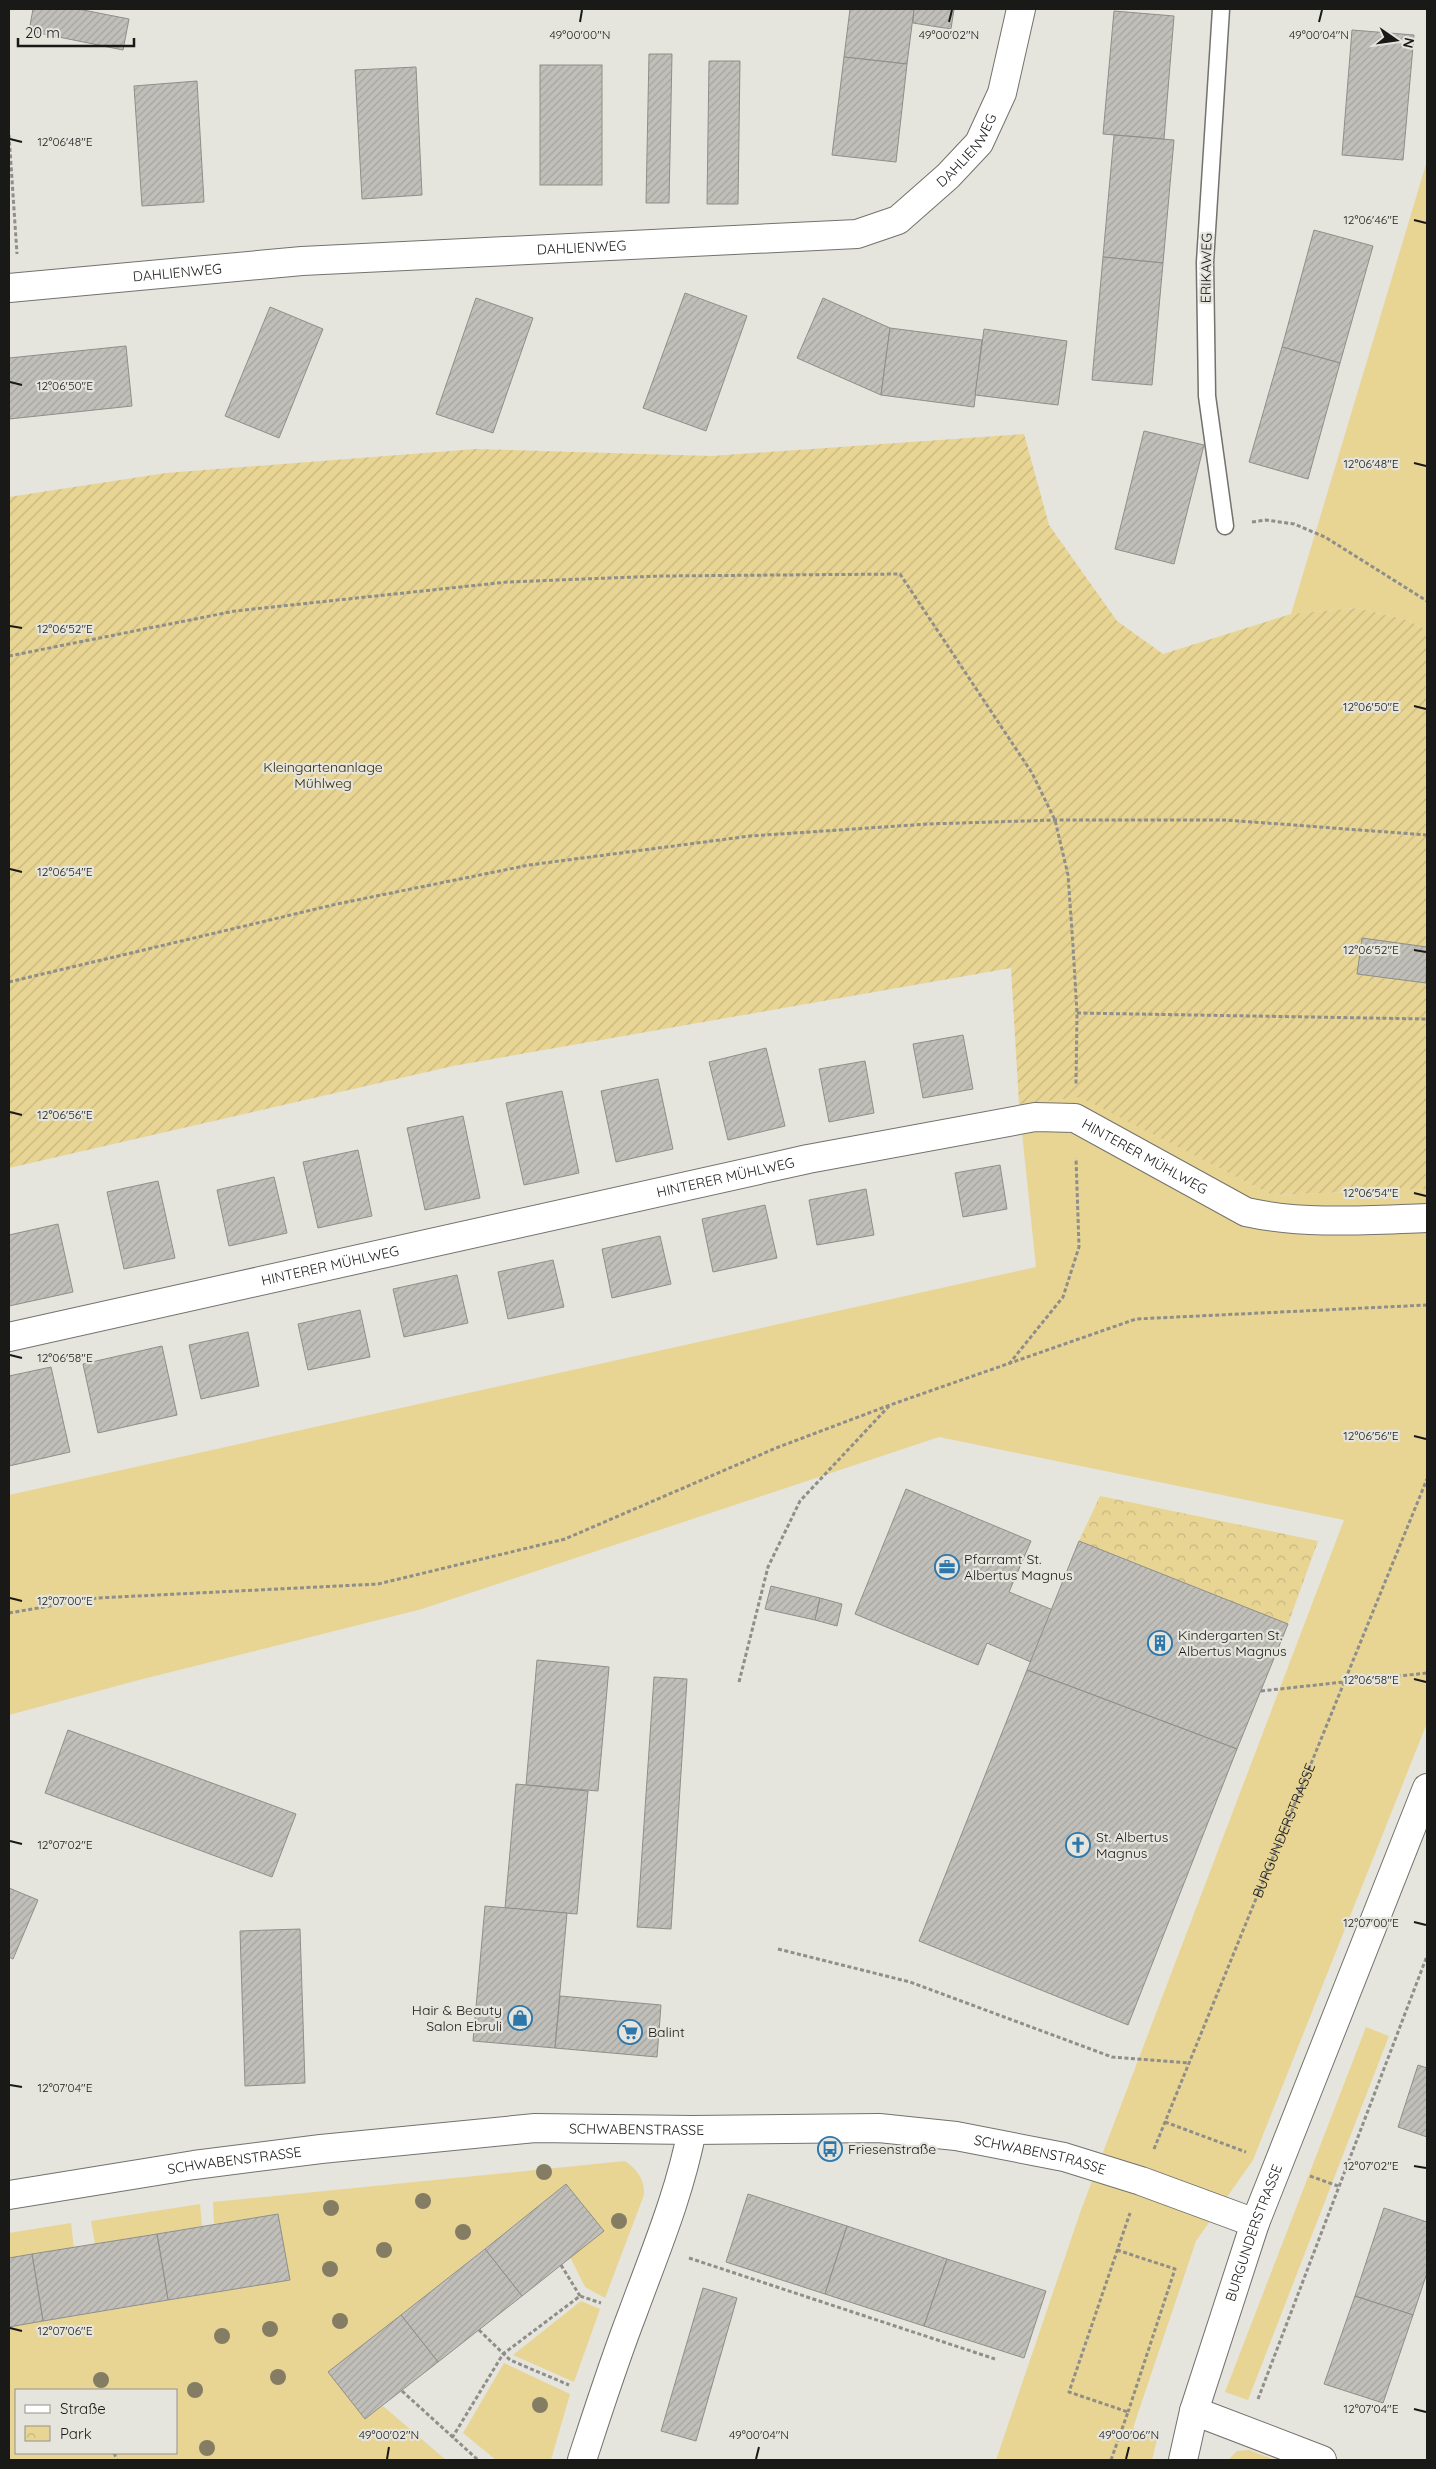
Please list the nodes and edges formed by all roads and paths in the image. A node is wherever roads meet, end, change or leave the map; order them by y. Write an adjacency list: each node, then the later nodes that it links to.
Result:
1 (1021, 9): 4 (street, DAHLIENWEG)
2 (1221, 9): 5 (lane, ERIKAWEG)
3 (9, 135): 4 (path)
4 (14, 287)
5 (1225, 526): 6 (path)
6 (1427, 601)
7 (9, 656): 8 (path)
8 (1055, 820): 9 (path); 10 (path); 11 (path)
9 (1427, 835)
10 (9, 982)
11 (1076, 1013): 12 (path); 13 (path)
12 (1427, 1019)
13 (1075, 1118): 14 (street, HINTERER MÜHLWEG); 16 (street, HINTERER MÜHLWEG); 17 (path)
14 (1427, 1218)
15 (1427, 1305): 17 (path)
16 (9, 1337)
17 (1010, 1364): 18 (path)
18 (890, 1404): 20 (path); 22 (path)
19 (1427, 1479): 23 (path, BURGUNDERSTRASSE)
20 (9, 1613)
21 (1427, 1673): 23 (path)
22 (739, 1682)
23 (1345, 1682): 24 (path); 28 (path, BURGUNDERSTRASSE)
24 (1261, 1691)
25 (1427, 1788): 32 (street, BURGUNDERSTRASSE)
26 (778, 1949): 28 (path)
27 (1427, 1956): 45 (path)
28 (1189, 2063): 30 (path, BURGUNDERSTRASSE)
29 (692, 2130): 30 (street, SCHWABENSTRASSE); 31 (street, SCHWABENSTRASSE); 33 (street)
30 (1141, 2181): 32 (street, SCHWABENSTRASSE); 34 (path, BURGUNDERSTRASSE)
31 (9, 2195)
32 (1255, 2223): 43 (street, BURGUNDERSTRASSE)
33 (657, 2248): 37 (street); 40 (path)
34 (1117, 2250): 44 (path); 44 (path, BURGUNDERSTRASSE)
35 (561, 2265): 36 (path)
36 (580, 2296): 37 (path); 39 (path)
37 (632, 2313): 42 (street)
38 (479, 2330): 39 (path)
39 (503, 2354): 42 (path); 46 (path)
40 (995, 2359)
41 (402, 2391): 46 (path)
42 (602, 2400): 48 (street)
43 (1194, 2411): 45 (street); 50 (street, BURGUNDERSTRASSE)
44 (1128, 2412): 49 (path)
45 (1239, 2429): 51 (street)
46 (452, 2438): 47 (path)
47 (478, 2460)
48 (582, 2460)
49 (1111, 2460)
50 (1183, 2460)
51 (1322, 2460)

